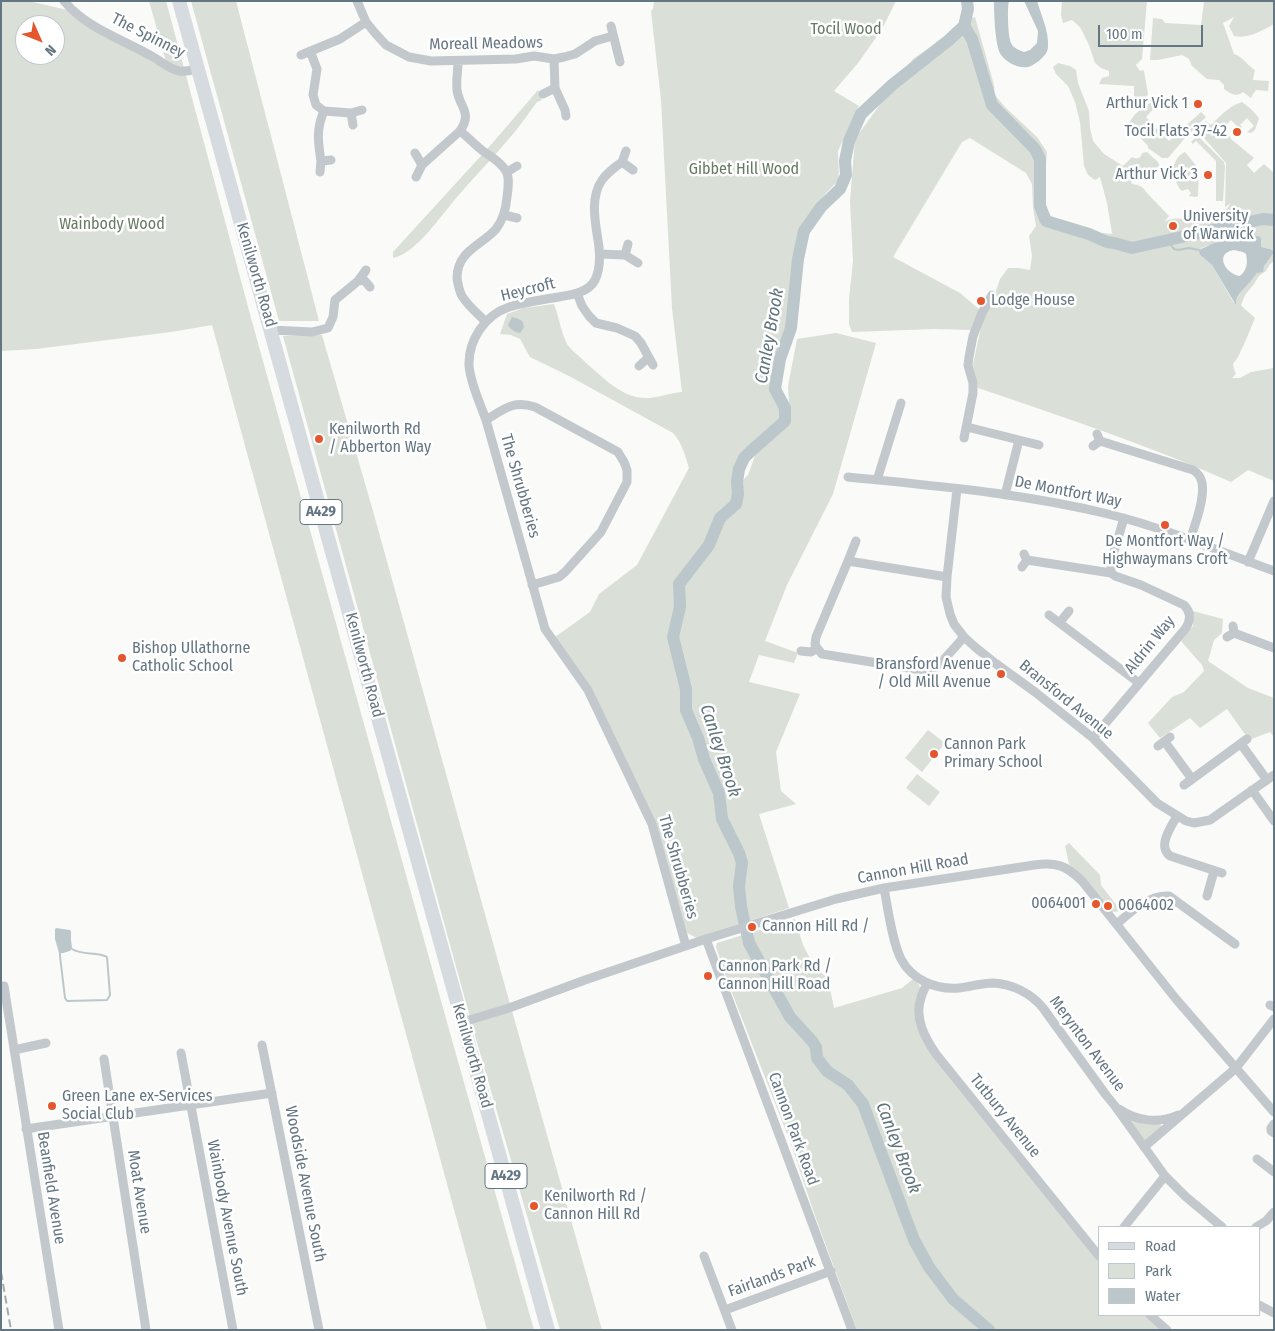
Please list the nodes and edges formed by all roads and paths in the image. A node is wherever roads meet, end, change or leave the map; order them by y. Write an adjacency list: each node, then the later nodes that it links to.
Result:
1 (64, 1): 10 (street, The Spinney)
2 (179, 1): 10 (main road, Kenilworth Road / A429)
3 (357, 1): 4 (street, Moreall Meadows)
4 (366, 22): 8 (street, Moreall Meadows); 14 (street)
5 (611, 26): 6 (street)
6 (613, 36): 7 (street, Moreall Meadows); 9 (street)
7 (554, 59): 8 (street, Moreall Meadows); 11 (street, Moreall Meadows)
8 (458, 61): 18 (street)
9 (620, 62)
10 (198, 69): 42 (main road, Kenilworth Road / A429)
11 (555, 88): 12 (street); 16 (street, Moreall Meadows)
12 (543, 94)
13 (362, 110): 15 (street)
14 (324, 111): 15 (street); 22 (street)
15 (351, 113): 17 (street)
16 (566, 116)
17 (354, 125)
18 (460, 131): 24 (street); 28 (street)
19 (626, 151): 23 (street, Heycroft)
20 (415, 154): 24 (street)
21 (331, 160): 22 (street)
22 (321, 161): 27 (street)
23 (622, 162): 26 (street); 33 (street, Heycroft)
24 (422, 165): 29 (street)
25 (518, 166): 28 (street)
26 (633, 170)
27 (320, 172)
28 (507, 172): 30 (street)
29 (416, 177)
30 (504, 215): 31 (street); 41 (street)
31 (517, 218)
32 (628, 244): 34 (street)
33 (600, 254): 34 (street); 39 (street, Heycroft)
34 (625, 255): 35 (street)
35 (638, 263)
36 (366, 270): 37 (street)
37 (358, 281): 38 (street); 42 (street)
38 (370, 287)
39 (576, 293): 41 (street, Heycroft); 43 (street)
40 (992, 295): 46 (street)
41 (486, 322): 45 (street, Heycroft)
42 (271, 330): 92 (main road, Kenilworth Road / A429)
43 (639, 366)
44 (902, 400): 52 (street)
45 (486, 420): 66 (street, The Shrubberies); 66 (street, The Shrubberies)
46 (967, 427): 47 (street); 48 (street)
47 (964, 438)
48 (1019, 440): 50 (street); 54 (street)
49 (1097, 440): 58 (street)
50 (1042, 446)
51 (848, 477): 52 (street, De Montfort Way)
52 (877, 480): 53 (street, De Montfort Way)
53 (957, 489): 54 (street, De Montfort Way); 65 (street, Bransford Avenue)
54 (1005, 495): 57 (street, De Montfort Way)
55 (1274, 501): 56 (street)
56 (1272, 512): 62 (street)
57 (1124, 518): 58 (street, De Montfort Way); 64 (street)
58 (1190, 540): 62 (street, De Montfort Way)
59 (856, 541): 61 (street)
60 (1024, 560): 64 (street)
61 (848, 561): 65 (street); 72 (street)
62 (1248, 562): 63 (street, De Montfort Way)
63 (1274, 571)
64 (1111, 573): 75 (street, Aldrin Way)
65 (947, 578): 71 (street, Bransford Avenue)
66 (532, 584): 87 (street, The Shrubberies)
67 (1069, 611): 69 (street)
68 (1050, 615): 69 (street)
69 (1060, 622): 75 (street)
70 (1231, 632): 73 (street)
71 (964, 636): 72 (street); 76 (street, Bransford Avenue)
72 (817, 648): 74 (street)
73 (1274, 648)
74 (802, 651)
75 (1139, 683): 76 (street, Aldrin Way)
76 (1093, 738): 80 (street, Bransford Avenue)
77 (1164, 742): 78 (street)
78 (1271, 777): 79 (street, Bransford Avenue)
79 (1252, 790): 80 (street, Bransford Avenue); 81 (street)
80 (1177, 816): 83 (street)
81 (1274, 821)
82 (884, 888): 84 (street, Cannon Hill Road); 85 (street, Cannon Hill Road); 88 (street, Merynton Avenue)
83 (1207, 896)
84 (1116, 924): 86 (street); 98 (street, Cannon Hill Road)
85 (706, 939): 87 (street, Cannon Hill Road); 119 (street, Cannon Park Road)
86 (1235, 944)
87 (686, 946): 92 (street, Cannon Hill Road)
88 (927, 984): 101 (street, Merynton Avenue); 117 (street, Tutbury Avenue)
89 (4, 986): 90 (street, Beanfield Avenue)
90 (5, 1013): 95 (street, Beanfield Avenue)
91 (1274, 1019): 98 (street)
92 (463, 1022): 128 (main road, Kenilworth Road / A429)
93 (46, 1043): 95 (street)
94 (262, 1045): 99 (street, Woodside Avenue South)
95 (14, 1050): 106 (street, Beanfield Avenue)
96 (181, 1053): 100 (street, Wainbody Avenue South)
97 (104, 1059): 104 (street, Moat Avenue)
98 (1236, 1068): 102 (street); 103 (street, Cannon Hill Road)
99 (272, 1093): 100 (street); 127 (street, Woodside Avenue South)
100 (191, 1105): 104 (street); 126 (street, Wainbody Avenue South)
101 (1115, 1106): 102 (street); 108 (street, Merynton Avenue)
102 (1189, 1109): 108 (street)
103 (1274, 1112)
104 (112, 1116): 106 (street); 125 (street, Moat Avenue)
105 (1274, 1124): 107 (street)
106 (26, 1129): 124 (street, Beanfield Avenue)
107 (1274, 1133)
108 (1144, 1147): 111 (street, Merynton Avenue)
109 (1257, 1159): 110 (street)
110 (1274, 1172)
111 (1165, 1176): 114 (street); 115 (street, Merynton Avenue)
112 (1274, 1212): 116 (street)
113 (1274, 1224): 116 (street)
114 (1125, 1226)
115 (1221, 1226)
116 (1259, 1226)
117 (1098, 1255)
118 (704, 1256): 121 (street, Fairlands Park)
119 (831, 1271): 121 (street, Fairlands Park); 130 (street, Cannon Park Road)
120 (1260, 1306): 122 (street)
121 (724, 1310): 129 (street, Fairlands Park)
122 (1274, 1313)
123 (1151, 1316): 131 (street)
124 (59, 1330)
125 (146, 1330)
126 (233, 1330)
127 (319, 1330)
128 (548, 1330)
129 (732, 1330)
130 (852, 1330)
131 (1167, 1330)

